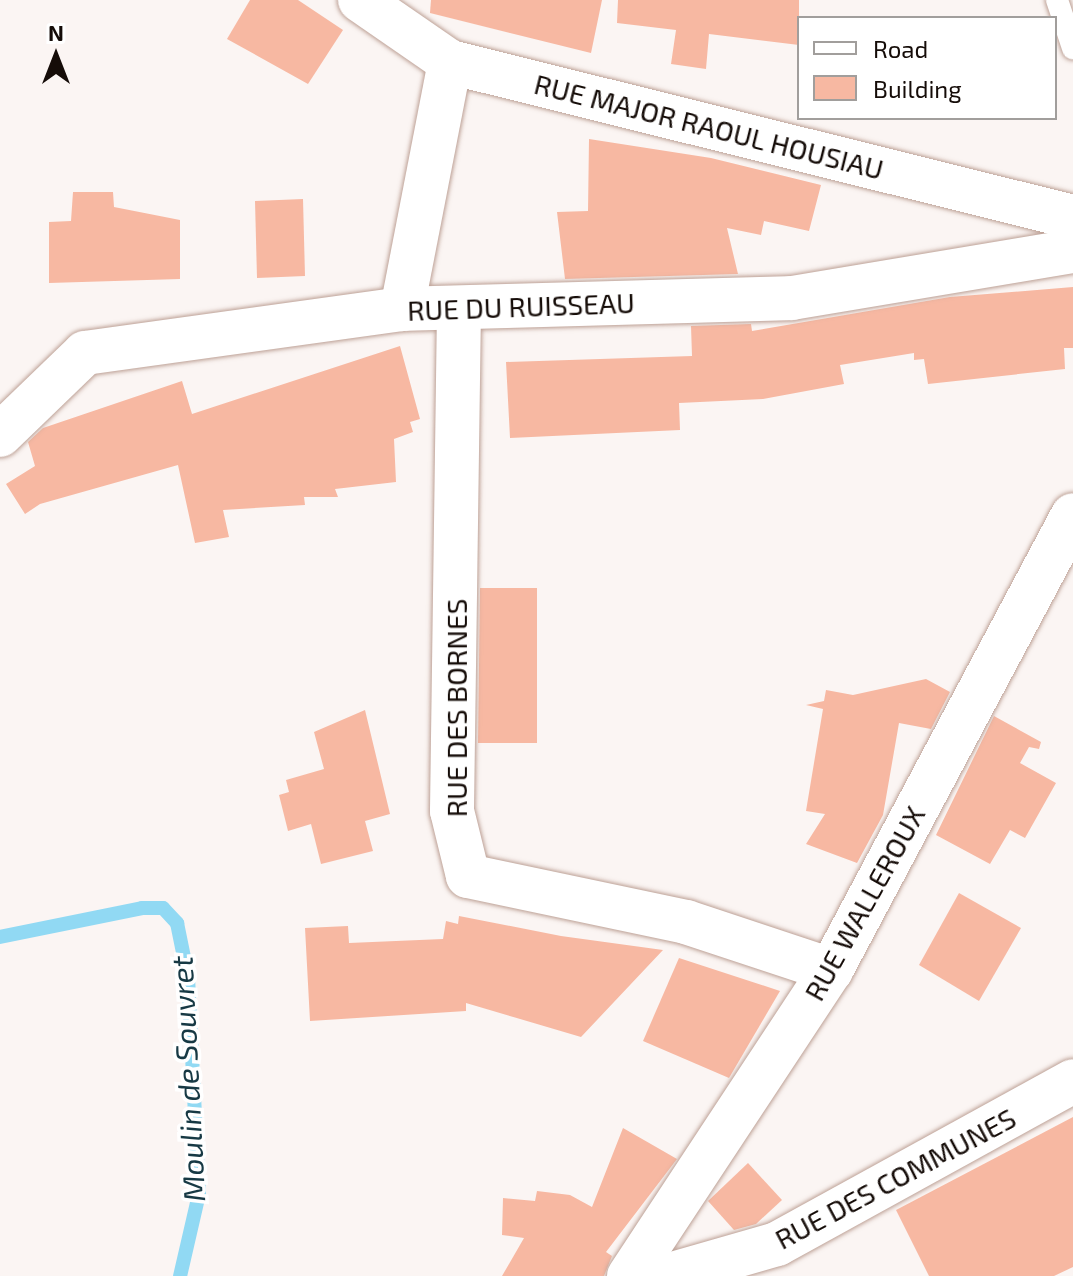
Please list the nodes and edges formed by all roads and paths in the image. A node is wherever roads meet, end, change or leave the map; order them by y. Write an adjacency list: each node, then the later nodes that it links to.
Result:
1 (360, 0): 4 (street, RUE MAJOR RAOUL HOUSIAU)
2 (1057, 0): 3 (lane)
3 (1073, 48)
4 (450, 62): 5 (street, RUE MAJOR RAOUL HOUSIAU); 8 (street)
5 (1073, 217)
6 (1073, 251): 7 (street, RUE DU RUISSEAU)
7 (459, 308): 8 (street, RUE DU RUISSEAU); 11 (street, RUE DES BORNES)
8 (402, 309): 9 (street, RUE DU RUISSEAU)
9 (0, 435)
10 (1073, 515): 11 (street, RUE WALLEROUX)
11 (831, 970): 13 (street, RUE WALLEROUX)
12 (1073, 1081): 14 (street, RUE DES COMMUNES)
13 (629, 1276)
14 (666, 1276)

